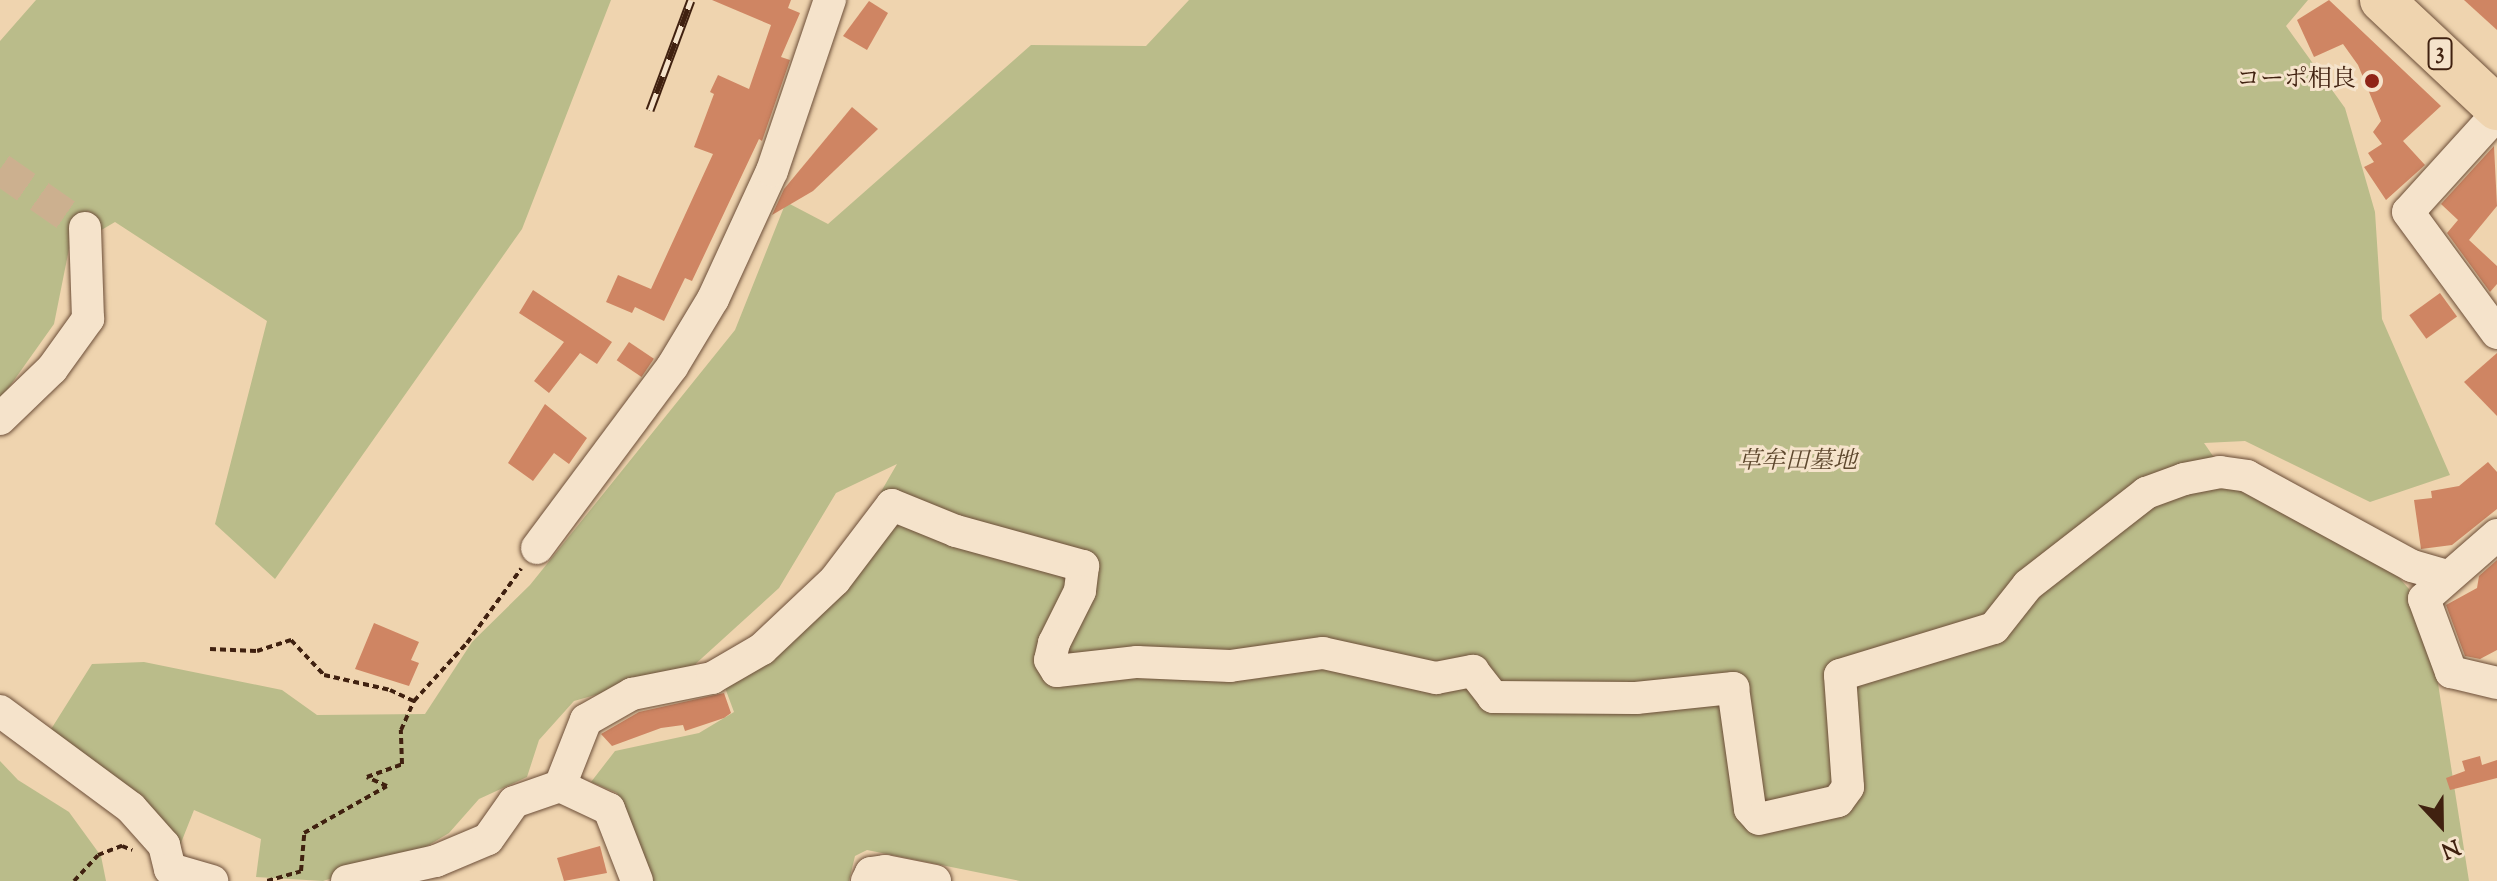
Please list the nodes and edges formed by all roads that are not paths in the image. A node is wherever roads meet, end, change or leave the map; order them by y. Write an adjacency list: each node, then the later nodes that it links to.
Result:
1 (830, 0): 11 (street)
2 (2382, 0): 5 (highway, 3)
3 (2422, 0): 4 (highway, 3)
4 (2497, 69)
5 (2497, 108)
6 (2497, 114): 8 (street)
7 (85, 228): 9 (street)
8 (2497, 333)
9 (0, 419)
10 (2497, 535): 12 (street)
11 (537, 548)
12 (2446, 576): 13 (street); 15 (street)
13 (2497, 683)
14 (0, 711): 16 (street)
15 (560, 786): 18 (street); 19 (street)
16 (188, 878)
17 (878, 878): 20 (street)
18 (347, 881)
19 (637, 881)
20 (935, 881)

